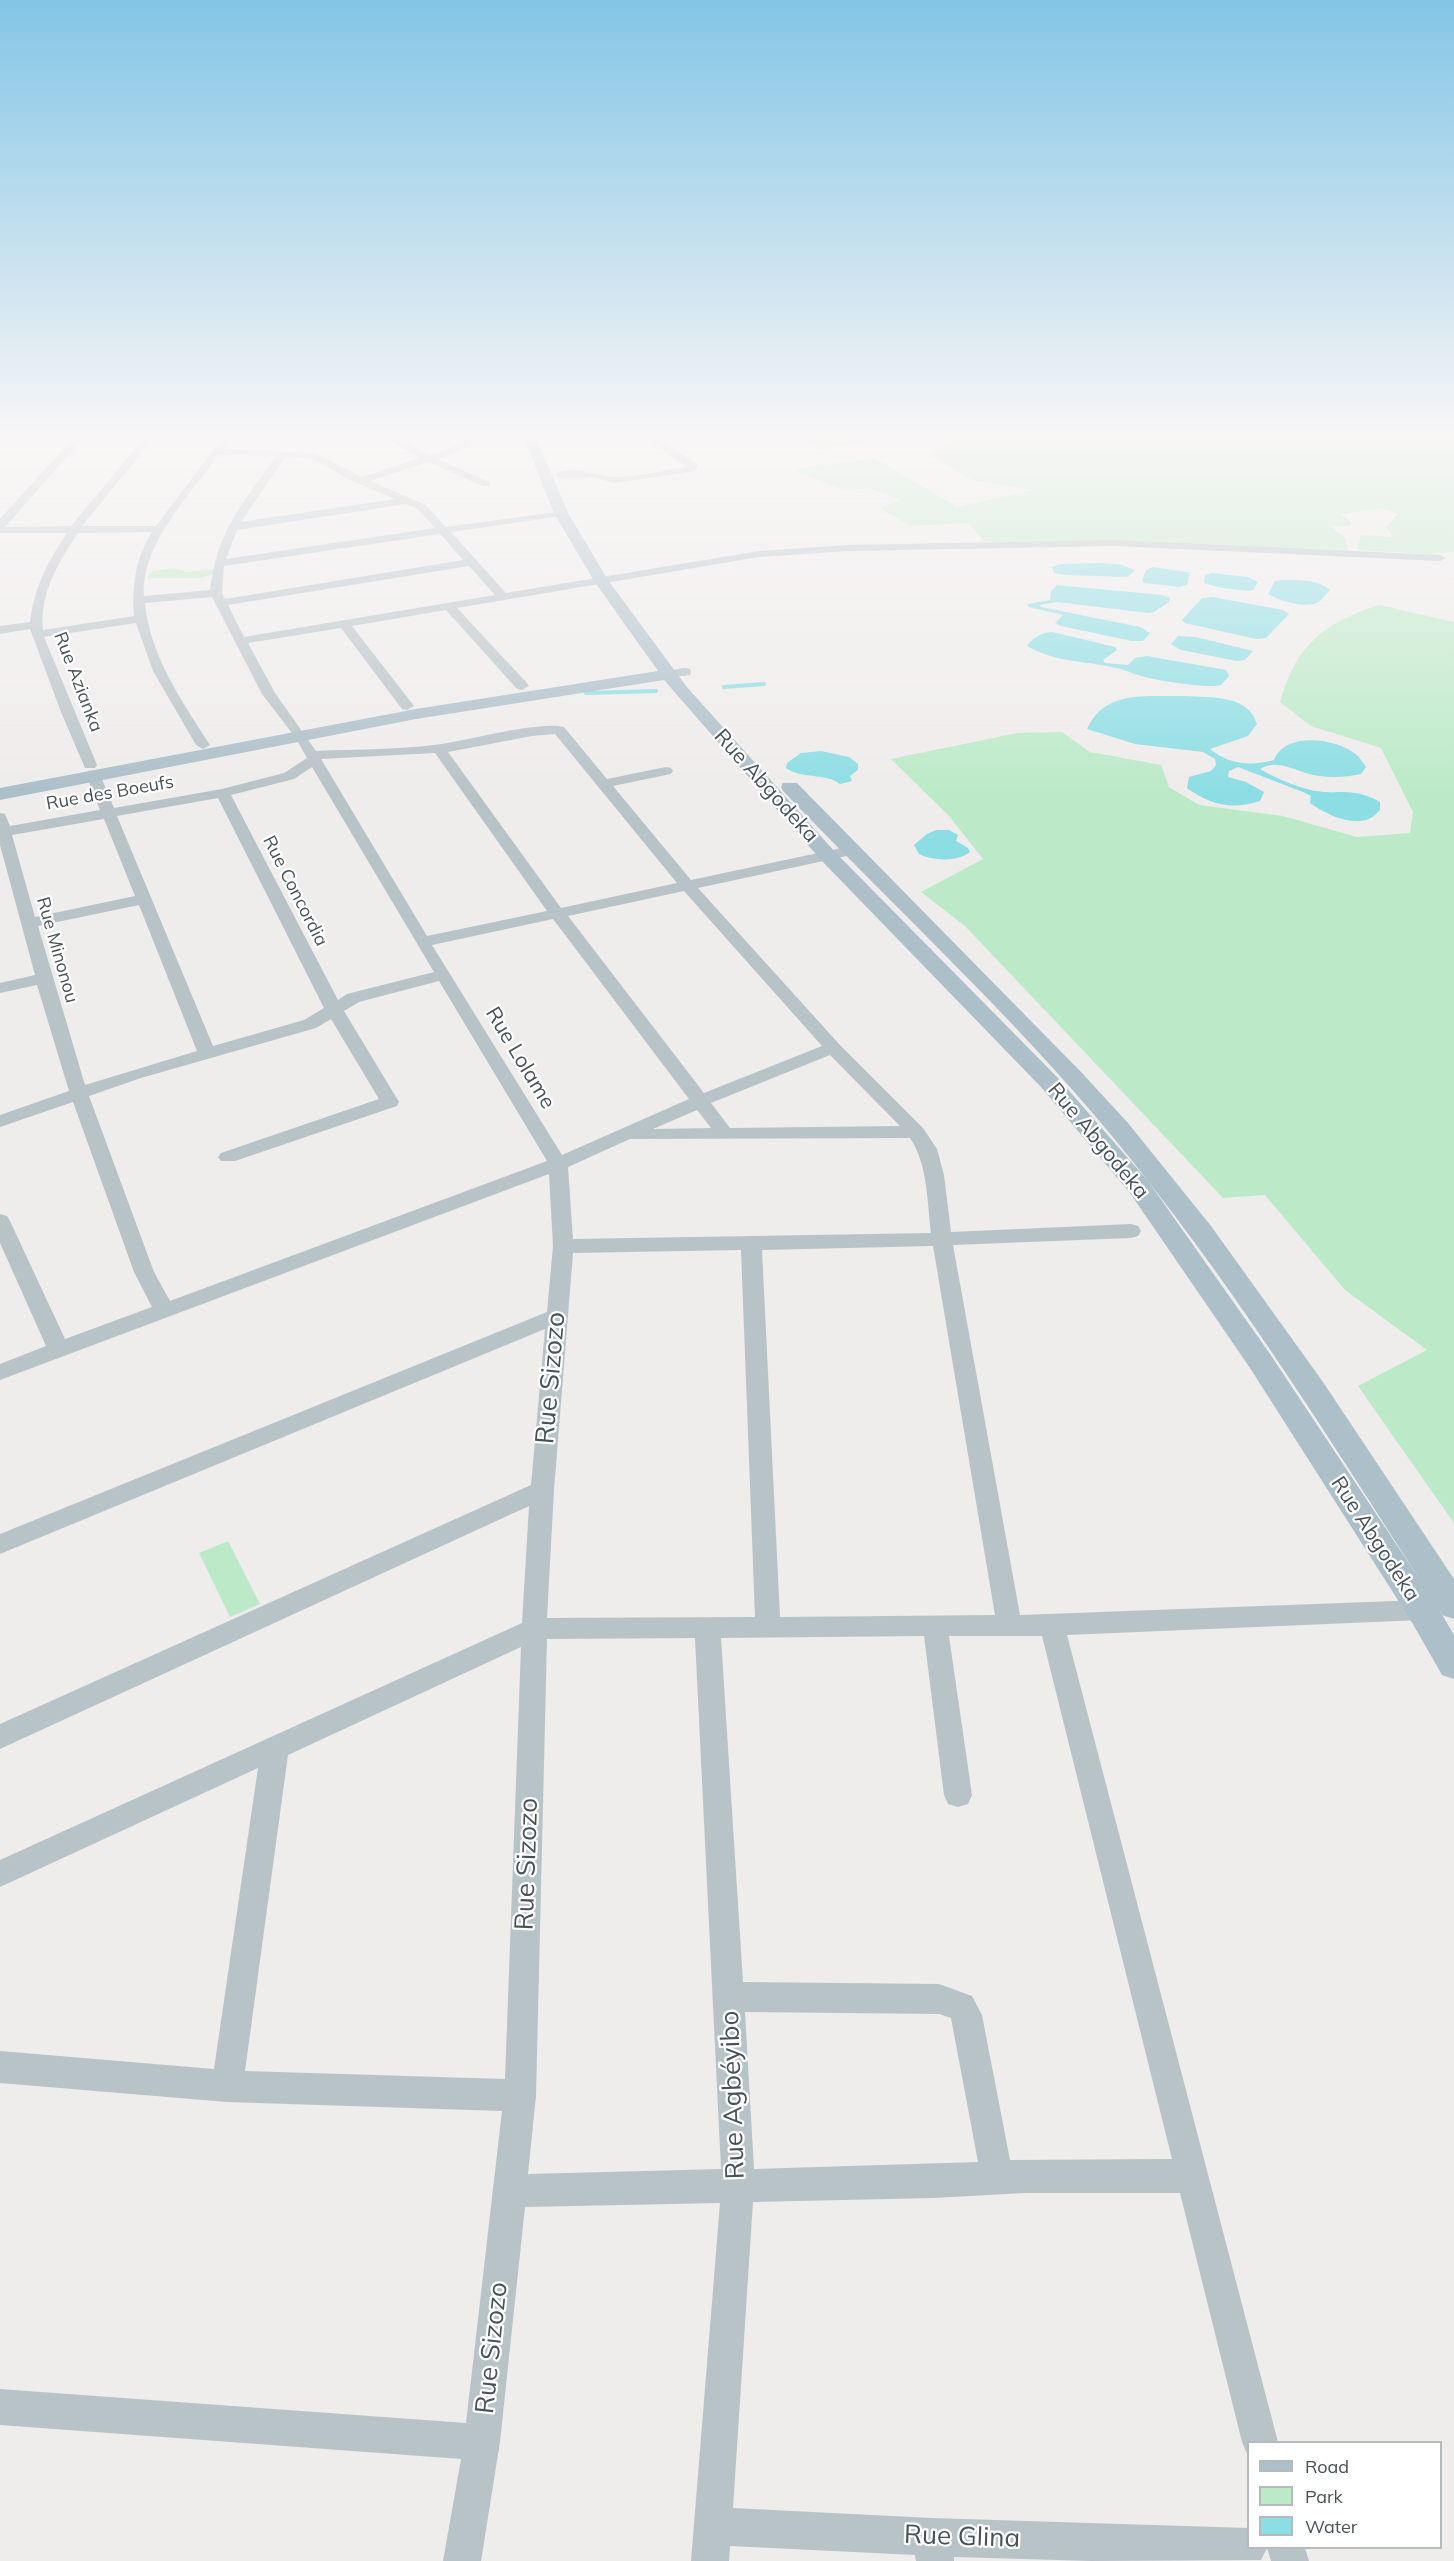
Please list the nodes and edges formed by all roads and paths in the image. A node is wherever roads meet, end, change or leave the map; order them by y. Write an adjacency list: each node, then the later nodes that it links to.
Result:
1 (61, 553): 21 (street, Rue Azianka)
2 (148, 553): 16 (street)
3 (223, 553): 12 (street)
4 (290, 553): 12 (street)
5 (462, 553): 11 (street)
6 (589, 553): 13 (main road)
7 (596, 553): 13 (main road)
8 (793, 553): 13 (street)
9 (1326, 553): 10 (street)
10 (1440, 558)
11 (470, 562): 14 (street); 15 (street)
12 (219, 563): 14 (street)
13 (608, 580): 15 (street); 23 (main road, Rue Abgodeka)
14 (218, 598): 16 (street); 22 (street, Rue Lolame)
15 (504, 598): 17 (street)
16 (138, 600): 18 (street)
17 (450, 606): 19 (street); 24 (street)
18 (140, 619): 21 (street); 27 (street)
19 (345, 625): 22 (street); 25 (street)
20 (0, 630): 21 (street)
21 (37, 630): 30 (street, Rue Azianka)
22 (240, 641): 26 (street, Rue Lolame)
23 (672, 668): 24 (main road); 26 (main road); 38 (main road, Rue Abgodeka)
24 (522, 686): 25 (main road)
25 (407, 706): 26 (main road)
26 (298, 731): 27 (main road); 29 (street, Rue Lolame); 30 (main road)
27 (203, 745): 30 (main road)
28 (439, 749): 29 (street); 33 (street); 41 (street)
29 (312, 758): 34 (street, Rue des Boeufs); 43 (street, Rue Lolame)
30 (92, 771): 32 (main road); 35 (main road); 36 (street, Rue Azianka)
31 (666, 771): 33 (street)
32 (0, 781)
33 (604, 784): 39 (street)
34 (223, 793): 36 (street, Rue des Boeufs); 47 (street, Rue Concordia)
35 (0, 795)
36 (108, 813): 37 (street, Rue des Boeufs); 40 (street, Rue Azianka)
37 (1, 823): 42 (street, Rue Minonou)
38 (840, 854): 39 (street); 69 (main road, Rue Abgodeka); 70 (main road, Rue Abgodeka)
39 (687, 885): 41 (street); 48 (street)
40 (144, 899): 42 (street); 49 (street, Rue Azianka)
41 (557, 913): 43 (street); 51 (street)
42 (29, 923): 45 (street, Rue Minonou)
43 (422, 942): 44 (street, Rue Lolame)
44 (444, 975): 47 (street); 57 (street, Rue Lolame)
45 (44, 978): 46 (street); 50 (street, Rue Minonou)
46 (0, 988)
47 (333, 1008): 49 (street); 56 (street, Rue Concordia)
48 (833, 1048): 51 (street); 53 (street)
49 (207, 1052): 50 (street)
50 (79, 1094): 52 (street); 63 (street, Rue Minonou)
51 (702, 1101): 54 (street); 55 (street)
52 (0, 1121)
53 (916, 1132): 54 (street); 60 (street)
54 (724, 1133): 55 (street)
55 (627, 1135): 57 (street)
56 (228, 1156)
57 (558, 1164): 62 (street, Rue Sizozo); 63 (street)
58 (0, 1221): 65 (street)
59 (1131, 1231): 60 (street)
60 (942, 1239): 61 (street); 71 (street)
61 (751, 1245): 62 (street); 74 (street)
62 (563, 1246): 64 (street, Rue Sizozo)
63 (164, 1310): 65 (street)
64 (555, 1317): 67 (street, Rue Sizozo); 68 (street)
65 (59, 1350): 66 (street)
66 (0, 1372)
67 (542, 1490): 76 (street, Rue Sizozo); 78 (street)
68 (0, 1544)
69 (1454, 1606)
70 (1422, 1610): 72 (street); 77 (main road, Rue Abgodeka)
71 (1009, 1625): 72 (street); 73 (street)
72 (1052, 1625): 87 (street)
73 (934, 1626): 74 (street); 80 (street)
74 (768, 1627): 75 (street)
75 (707, 1628): 76 (street); 82 (street, Rue Agbéyibo)
76 (534, 1629): 79 (street); 85 (street, Rue Sizozo)
77 (1454, 1665)
78 (0, 1737)
79 (275, 1748): 81 (street); 84 (street)
80 (958, 1795)
81 (0, 1874)
82 (729, 1997): 86 (street); 88 (street, Rue Agbéyibo)
83 (1, 2070): 84 (street)
84 (227, 2086): 85 (street)
85 (520, 2096): 89 (street, Rue Sizozo)
86 (997, 2176): 87 (street); 88 (street)
87 (1193, 2176): 91 (street)
88 (738, 2184): 89 (street); 93 (street, Rue Agbéyibo)
89 (509, 2191): 92 (street, Rue Sizozo)
90 (0, 2407): 92 (street)
91 (1260, 2441)
92 (482, 2442): 96 (street, Rue Sizozo)
93 (711, 2543): 95 (street, Rue Glina)
94 (1247, 2547): 95 (street, Rue Glina)
95 (934, 2549)
96 (462, 2561)

